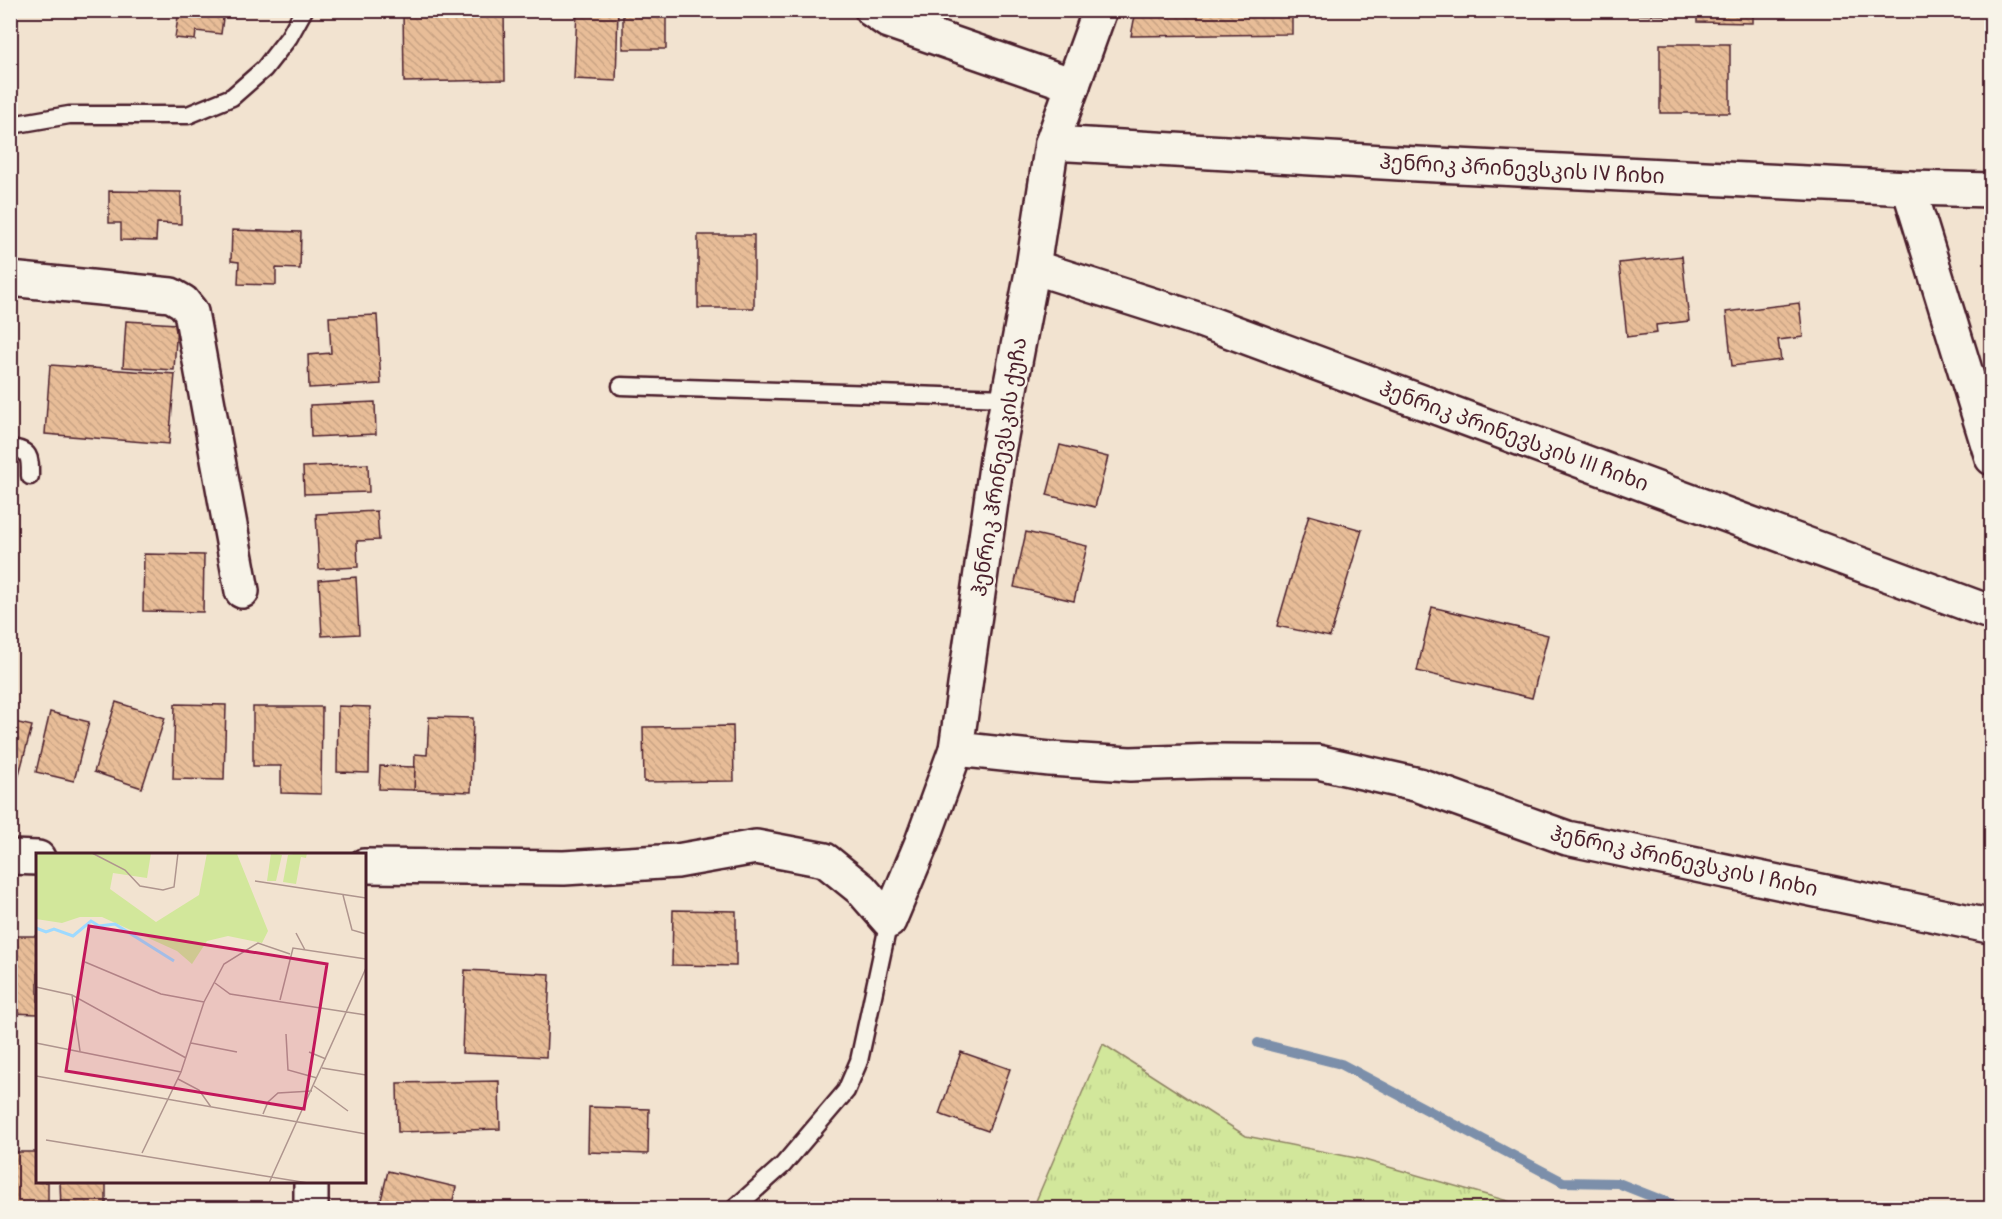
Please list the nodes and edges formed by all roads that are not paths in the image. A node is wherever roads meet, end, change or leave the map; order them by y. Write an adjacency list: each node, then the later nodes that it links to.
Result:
1 (304, 10): 5 (lane)
2 (872, 10): 4 (street)
3 (1100, 10): 4 (street, ჰენრიკ ჰრინევსკის ქუჩა)
4 (1073, 85): 6 (street, ჰენრიკ ჰრინევსკის ქუჩა)
5 (10, 128)
6 (1052, 143): 7 (street, ჰენრიკ პრინევსკის IV ჩიხი); 9 (street, ჰენრიკ ჰრინევსკის ქუჩა)
7 (1909, 188): 8 (street, ჰენრიკ პრინევსკის IV ჩიხი); 14 (street)
8 (1992, 190)
9 (1033, 267): 12 (street, ჰენრიკ ჰრინევსკის ქუჩა); 17 (street, ჰენრიკ პრინევსკის III ჩიხი)
10 (10, 279): 16 (street)
11 (621, 386): 12 (lane)
12 (1008, 398): 18 (street, ჰენრიკ ჰრინევსკის ქუჩა)
13 (10, 448): 15 (lane)
14 (1992, 458)
15 (30, 476)
16 (242, 591)
17 (1992, 613)
18 (956, 749): 22 (street, ჰენრიკ ჰრინევსკის ქუჩა); 23 (street, ჰენრიკ პრინევსკის I ჩიხი)
19 (10, 857): 20 (street)
20 (36, 858)
21 (366, 867): 22 (street)
22 (890, 921): 26 (lane)
23 (1989, 926)
24 (311, 1183): 25 (street)
25 (311, 1209)
26 (735, 1209)

